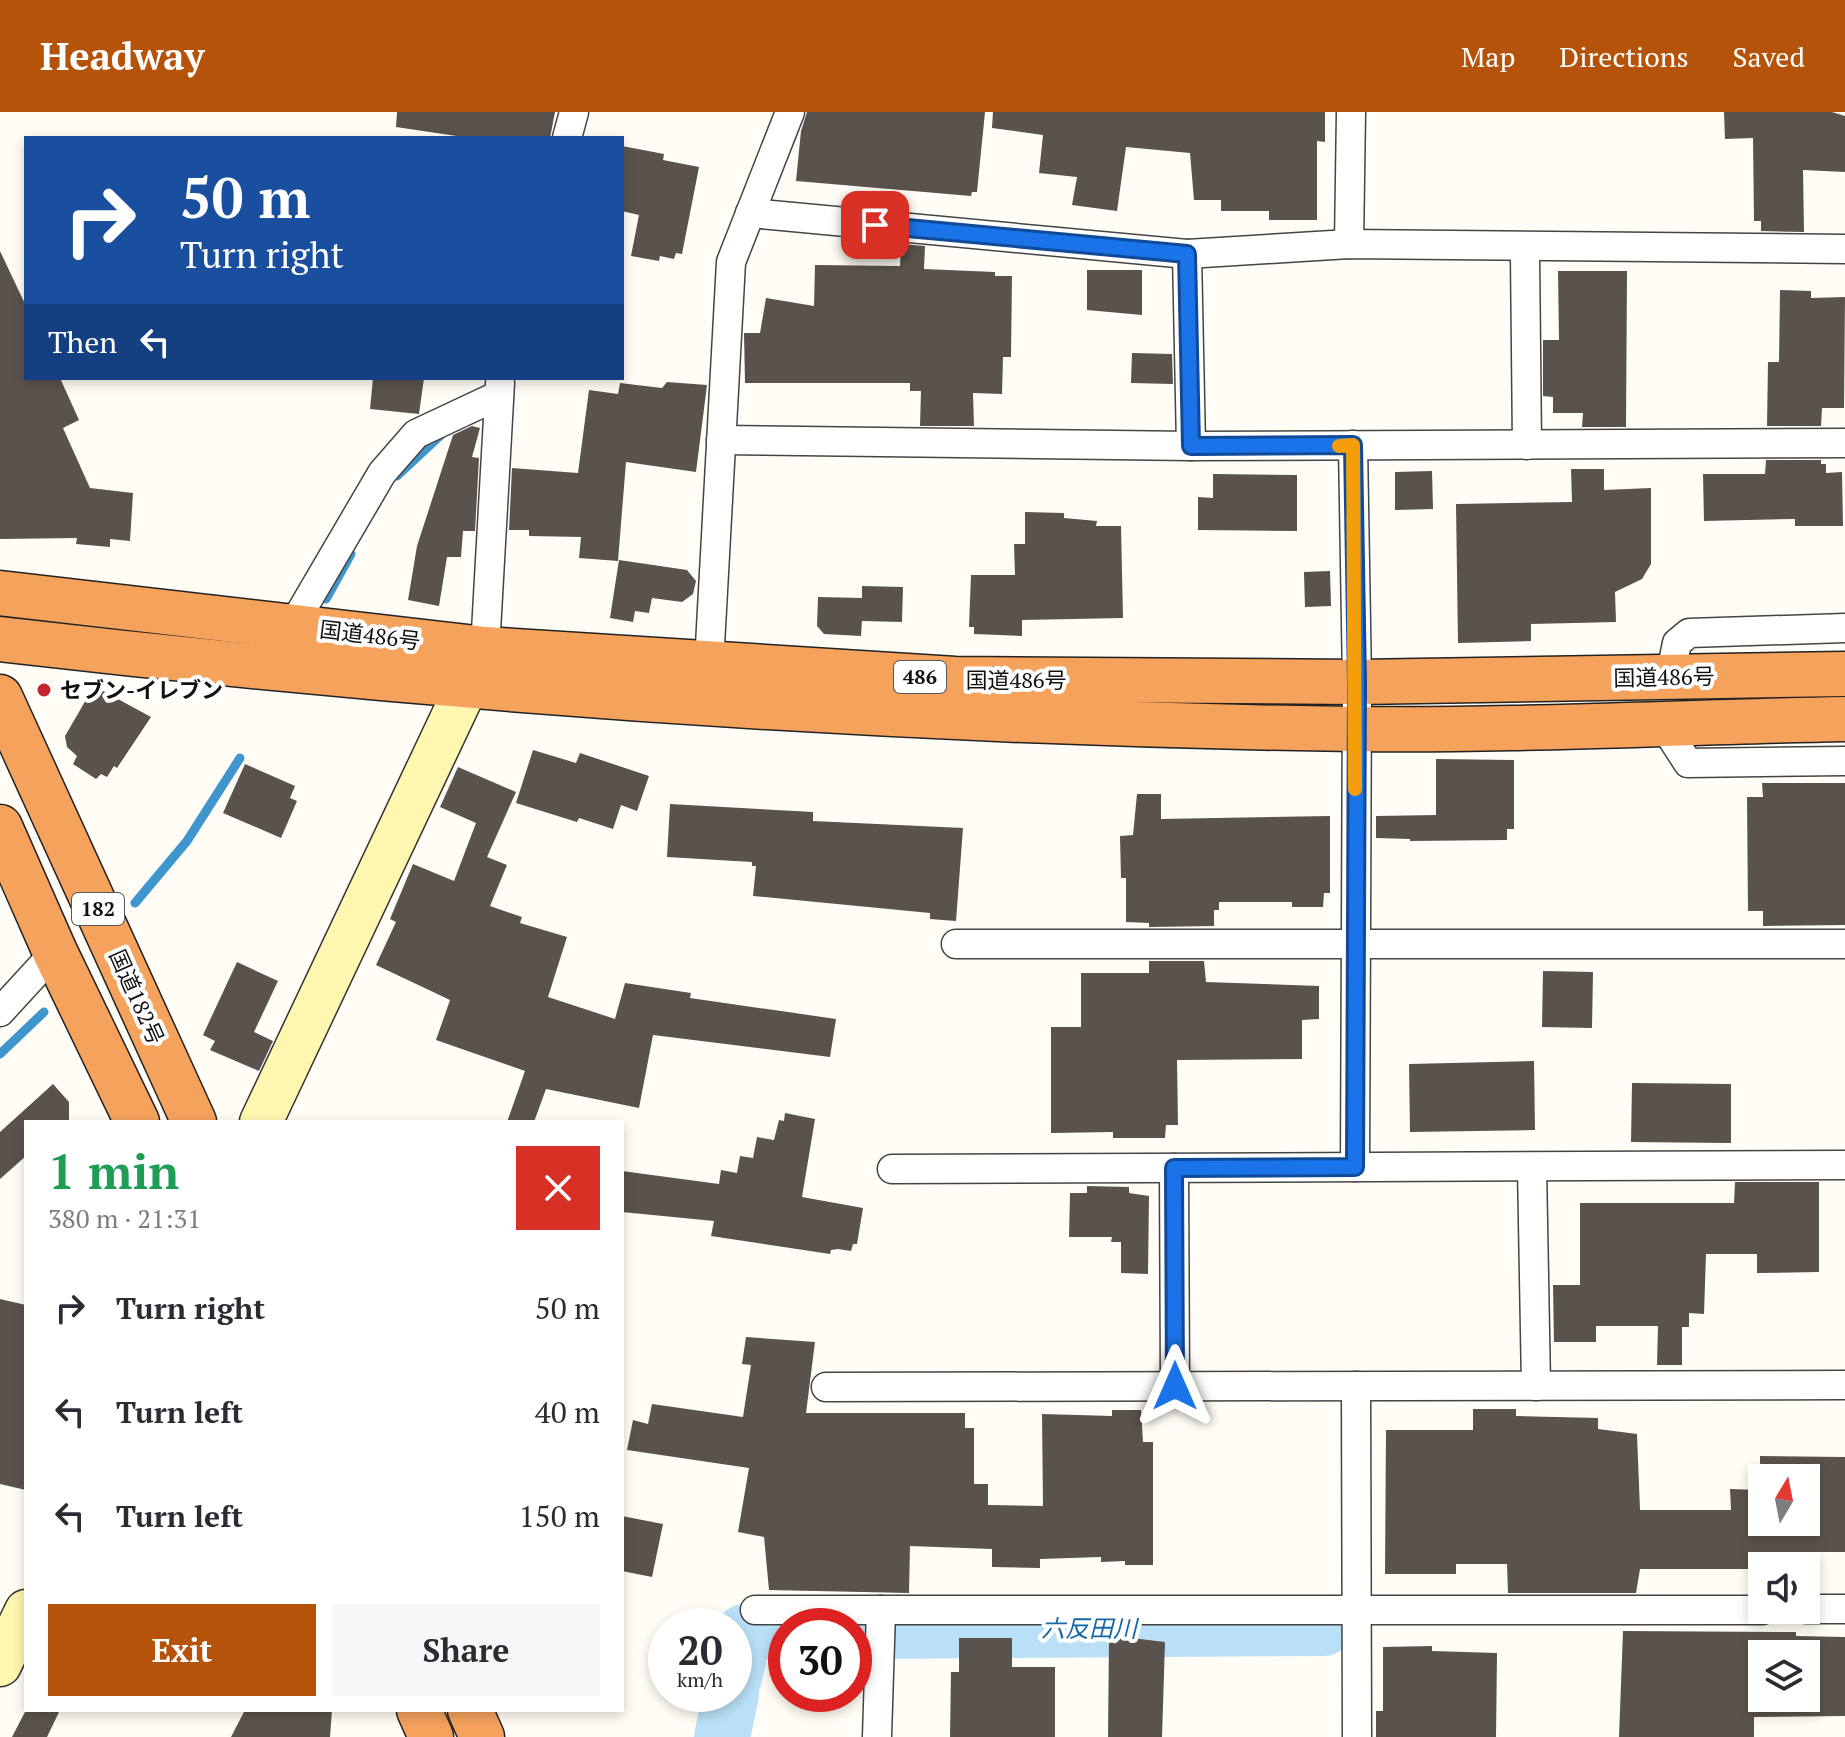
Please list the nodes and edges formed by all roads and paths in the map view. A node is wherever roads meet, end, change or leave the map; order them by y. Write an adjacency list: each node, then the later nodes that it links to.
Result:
1 (574, 112): 4 (street)
2 (790, 112): 5 (street)
3 (1351, 112): 6 (street)
4 (568, 136)
5 (750, 213): 8 (street); 11 (street)
6 (1349, 244): 7 (street); 8 (street)
7 (1845, 249)
8 (1187, 254): 15 (street)
9 (1525, 255): 14 (street)
10 (499, 387): 17 (street); 20 (street)
11 (721, 440): 15 (street); 21 (street)
12 (1845, 443): 14 (street)
13 (1353, 445): 14 (street); 15 (street); 24 (street)
14 (1527, 445)
15 (1191, 446)
16 (0, 593): 17 (highway, 国道486号 / 486)
17 (293, 625): 20 (highway, 国道486号 / 486)
18 (1845, 628): 23 (street)
19 (0, 639): 25 (highway, 国道486号 / 486)
20 (485, 649): 21 (highway, 国道486号 / 486); 25 (street)
21 (709, 664): 24 (highway, 国道486号 / 486)
22 (1845, 674): 23 (highway, 国道486号 / 486)
23 (1670, 677): 24 (highway, 国道486号 / 486)
24 (1357, 682): 29 (street)
25 (465, 688): 29 (highway, 国道486号 / 486); 39 (street)
26 (0, 697): 38 (highway, 国道182号 / 182)
27 (1845, 719): 28 (highway, 国道486号 / 486)
28 (1662, 723): 29 (highway, 国道486号 / 486); 30 (street)
29 (1355, 729): 33 (street)
30 (1845, 761)
31 (0, 827): 35 (highway, 182)
32 (956, 944): 33 (street)
33 (1355, 944): 34 (street); 41 (street)
34 (1845, 944)
35 (55, 952): 36 (street); 37 (highway, 182)
36 (0, 1012)
37 (136, 1120)
38 (193, 1120)
39 (262, 1120)
40 (1845, 1165): 42 (street)
41 (1355, 1167): 42 (street); 43 (street)
42 (1532, 1167): 48 (street)
43 (1174, 1168): 44 (street); 46 (street)
44 (892, 1169)
45 (1845, 1385): 48 (street)
46 (1175, 1386): 47 (street); 49 (street)
47 (1356, 1386): 48 (street); 53 (street)
48 (1536, 1386)
49 (826, 1387)
50 (1820, 1609): 51 (street)
51 (1845, 1609)
52 (755, 1610): 56 (street)
53 (1357, 1610): 54 (street); 56 (street); 63 (street)
54 (1748, 1610)
55 (24, 1615): 57 (street)
56 (880, 1624): 62 (street)
57 (0, 1665)
58 (420, 1712): 60 (highway)
59 (471, 1712): 61 (highway)
60 (431, 1737)
61 (482, 1737)
62 (877, 1737)
63 (1357, 1737)

